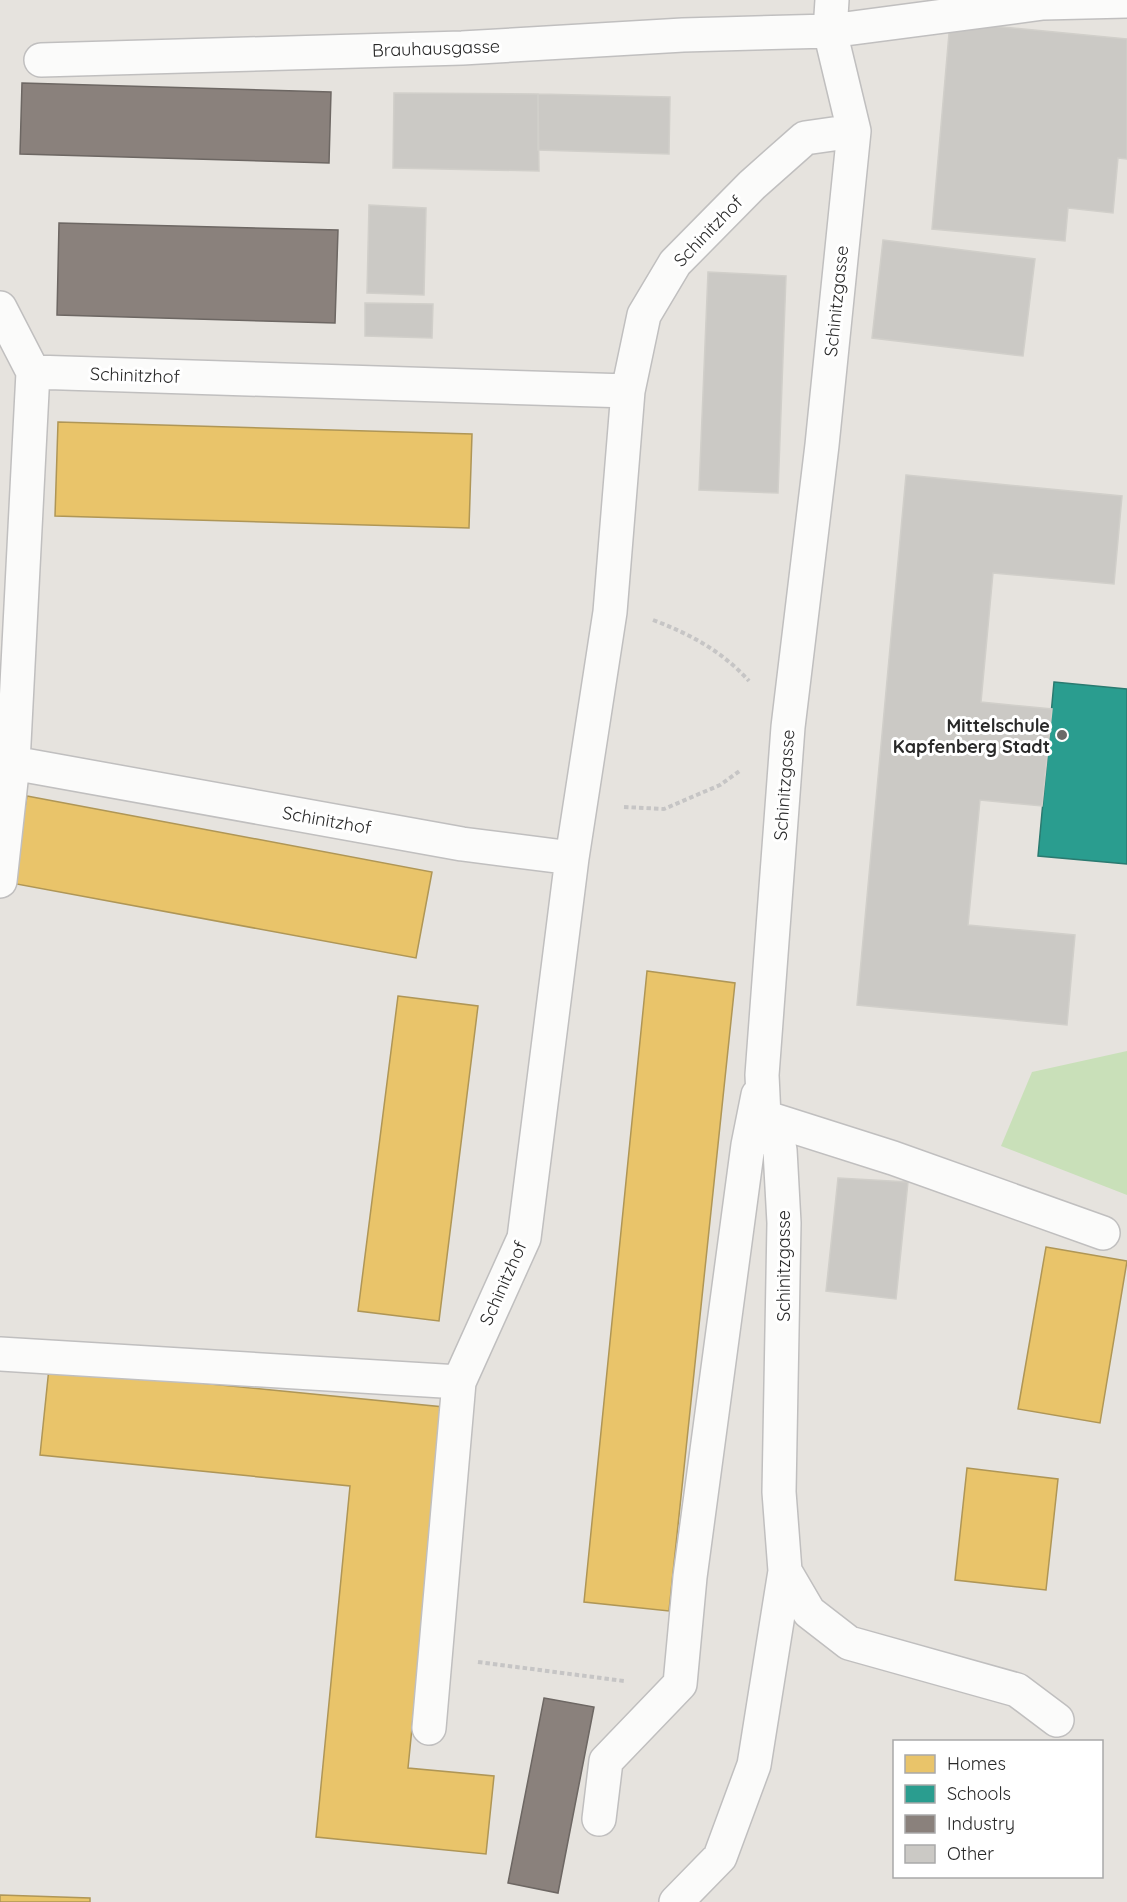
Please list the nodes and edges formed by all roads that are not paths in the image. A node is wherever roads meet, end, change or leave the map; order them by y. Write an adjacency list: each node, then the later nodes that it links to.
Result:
1 (1127, 1): 2 (street, Brauhausgasse)
2 (831, 15): 3 (street, Brauhausgasse); 4 (street, Schinitzgasse)
3 (41, 60)
4 (854, 131): 7 (street, Schinitzhof); 11 (street, Schinitzgasse)
5 (0, 308): 6 (street)
6 (33, 372): 7 (street, Schinitzhof); 8 (street)
7 (628, 391): 9 (street, Schinitzhof)
8 (13, 764): 9 (street, Schinitzhof); 10 (street)
9 (572, 858): 15 (street, Schinitzhof)
10 (0, 881)
11 (762, 1075): 12 (street, Schinitzgasse); 19 (street)
12 (764, 1117): 13 (street); 16 (street, Schinitzgasse)
13 (1103, 1233)
14 (0, 1354): 15 (street)
15 (459, 1382): 18 (street, Schinitzhof)
16 (785, 1571): 17 (street, Schinitzgasse); 20 (street, Schinitzgasse)
17 (1057, 1720)
18 (429, 1728)
19 (599, 1819)
20 (676, 1902)

